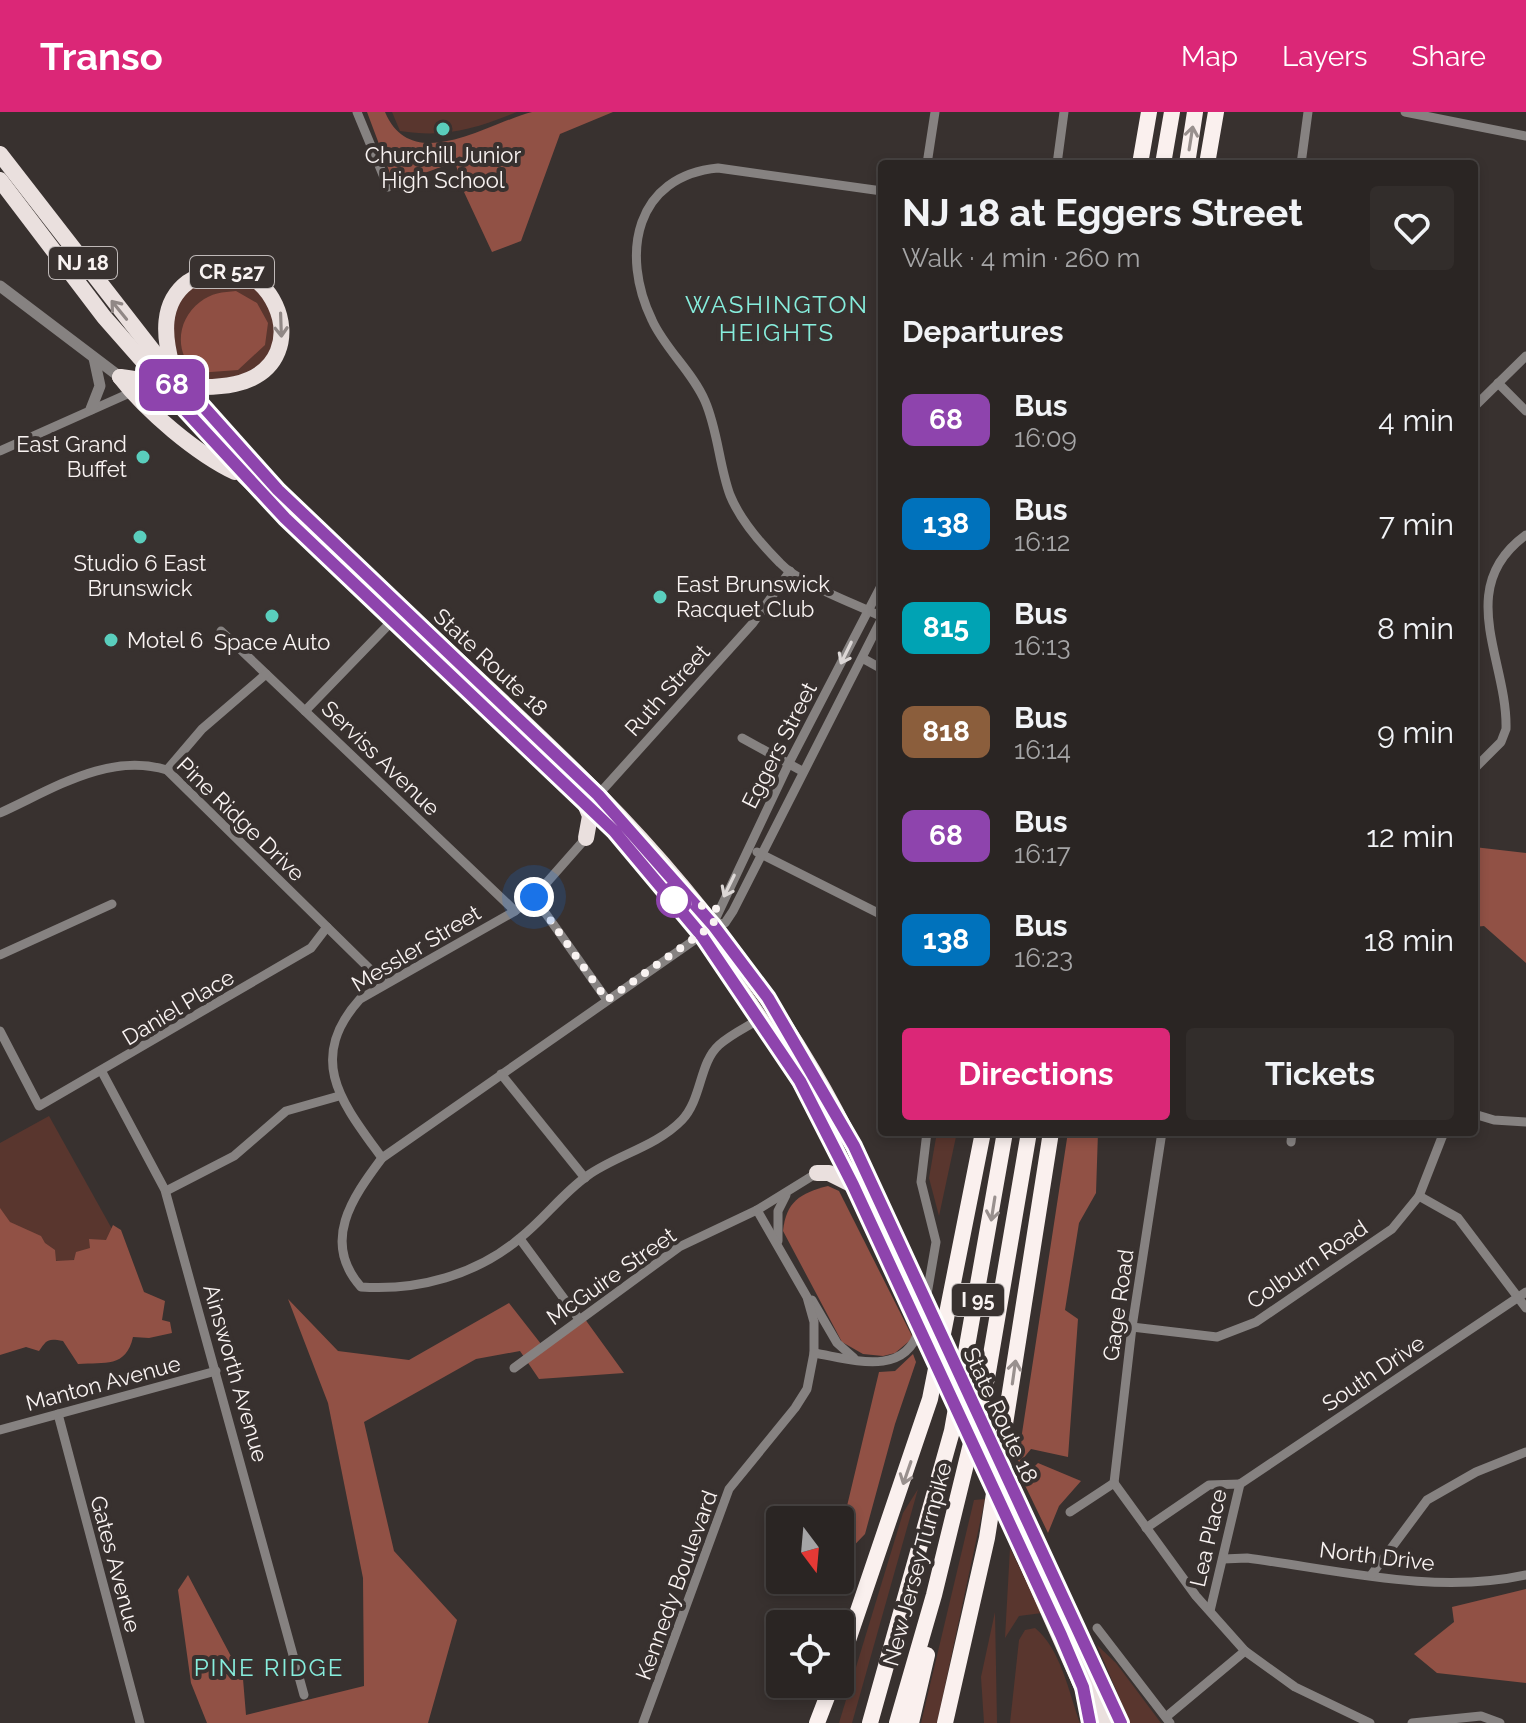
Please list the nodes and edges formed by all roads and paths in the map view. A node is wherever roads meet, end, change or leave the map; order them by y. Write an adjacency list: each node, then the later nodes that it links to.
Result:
1 (357, 112): 20 (street)
2 (935, 112): 12 (street)
3 (1064, 112): 13 (street)
4 (1149, 112): 14 (highway)
5 (1172, 112): 15 (highway)
6 (1195, 112): 16 (highway, one-way to 6)
7 (1216, 112): 17 (highway)
8 (1308, 112): 18 (street)
9 (1405, 112): 10 (street)
10 (1526, 136)
11 (0, 154): 26 (highway, State Route 18 / NJ 18, one-way to 11)
12 (928, 160)
13 (1058, 160)
14 (1141, 160)
15 (1164, 160)
16 (1188, 160)
17 (1208, 160)
18 (1302, 160)
19 (0, 180): 26 (highway, State Route 18 / NJ 18)
20 (388, 187)
21 (878, 190): 35 (street)
22 (0, 286): 24 (street, CR 527)
23 (1526, 356): 27 (street)
24 (94, 358): 25 (street, CR 527); 30 (street)
25 (120, 377): 26 (highway, CR 527); 28 (highway, CR 527)
26 (170, 381): 26 (highway, CR 527, one-way to 26); 28 (highway); 33 (highway, State Route 18 / NJ 18); 51 (highway, State Route 18 / NJ 18)
27 (1498, 383): 29 (street); 31 (street)
28 (132, 392): 30 (street); 33 (highway, CR 527)
29 (1478, 403)
30 (91, 409): 32 (street)
31 (1526, 411)
32 (0, 451)
33 (244, 476): 39 (highway, State Route 18 / NJ 18)
34 (1526, 535): 48 (street)
35 (790, 571): 37 (street); 51 (street, Ruth Street)
36 (878, 591): 37 (street, Eggers Street)
37 (868, 610): 38 (street); 47 (street, Eggers Street, one-way to 47)
38 (878, 616)
39 (393, 620): 45 (street); 51 (highway, State Route 18 / NJ 18)
40 (878, 627): 42 (street, Eggers Street)
41 (221, 631): 44 (street, Serviss Avenue)
42 (864, 659): 43 (street); 50 (street, Eggers Street)
43 (878, 667)
44 (266, 674): 45 (street, Serviss Avenue); 49 (street)
45 (305, 711): 59 (street, Serviss Avenue)
46 (742, 738): 47 (street)
47 (789, 763): 50 (street); 55 (street, Eggers Street)
48 (1478, 765)
49 (167, 770): 52 (street, Pine Ridge Drive); 61 (street, Pine Ridge Drive)
50 (802, 771): 56 (street, Eggers Street)
51 (592, 799): 53 (highway, State Route 18 / NJ 18); 54 (highway); 62 (highway, State Route 18 / NJ 18)
52 (0, 813)
53 (614, 831): 54 (highway); 62 (highway, State Route 18 / NJ 18)
54 (586, 838): 57 (street, Messler Street)
55 (748, 847): 56 (street); 62 (street, Eggers Street, one-way to 62)
56 (762, 854): 60 (street); 62 (street, Eggers Street)
57 (534, 897): 59 (street, Messler Street); 65 (street)
58 (112, 904): 63 (street)
59 (515, 911): 64 (street, Messler Street)
60 (878, 913)
61 (327, 927): 64 (street, Pine Ridge Drive); 68 (street, Daniel Place)
62 (707, 930): 65 (street); 66 (highway, State Route 18 / NJ 18); 116 (highway, State Route 18 / NJ 18, bridge)
63 (0, 955)
64 (385, 984): 70 (street, Messler Street)
65 (607, 1000): 69 (street)
66 (761, 1018): 80 (highway, State Route 18 / NJ 18); 83 (street)
67 (0, 1031): 68 (street, Daniel Place)
68 (102, 1072): 86 (street, Ainsworth Avenue)
69 (501, 1074): 81 (street); 83 (street)
70 (339, 1096): 81 (street, Messler Street); 86 (street)
71 (1478, 1115): 72 (street)
72 (1526, 1122)
73 (927, 1136): 97 (street)
74 (982, 1136): 113 (highway, New Jersey Turnpike / I 95, one-way to 113)
75 (1004, 1136): 117 (highway, New Jersey Turnpike / I 95, one-way to 117)
76 (1028, 1136): 111 (highway, New Jersey Turnpike / I 95)
77 (1050, 1136): 107 (highway, I 95, one-way to 77)
78 (1161, 1136): 95 (street, Gage Road)
79 (1442, 1136): 87 (street, Colburn Road)
80 (829, 1138): 82 (highway); 84 (highway, State Route 18 / NJ 18)
81 (382, 1158): 89 (street)
82 (817, 1173): 84 (highway); 85 (street, McGuire Street)
83 (585, 1178): 89 (street)
84 (853, 1185): 118 (highway, State Route 18 / NJ 18, bridge)
85 (790, 1190): 88 (street, McGuire Street); 90 (street)
86 (166, 1191): 99 (street, Ainsworth Avenue)
87 (1419, 1196): 92 (street); 95 (street, Colburn Road)
88 (757, 1210): 90 (street, Kennedy Boulevard); 94 (street, McGuire Street)
89 (520, 1239): 94 (street)
90 (778, 1245): 91 (street, Kennedy Boulevard)
91 (797, 1275): 96 (street, Kennedy Boulevard); 97 (street)
92 (1522, 1295): 93 (street); 104 (street, South Drive)
93 (1526, 1308)
94 (579, 1319): 98 (street, McGuire Street)
95 (1132, 1327): 103 (street, Gage Road)
96 (814, 1353): 97 (street); 123 (street, Kennedy Boulevard)
97 (861, 1361)
98 (514, 1368)
99 (216, 1371): 100 (street, Manton Avenue); 119 (street, Ainsworth Avenue)
100 (58, 1414): 101 (street, Manton Avenue); 122 (street, Gates Avenue)
101 (0, 1430)
102 (1526, 1452): 109 (street)
103 (1114, 1483): 105 (street); 106 (street)
104 (1240, 1484): 106 (street, Lea Place); 108 (street, Lea Place)
105 (1070, 1512)
106 (1146, 1528): 112 (street)
107 (987, 1538): 129 (highway, I 95); 130 (highway)
108 (1223, 1559): 109 (street, North Drive); 112 (street, Lea Place)
109 (1372, 1574): 110 (street, North Drive)
110 (1526, 1575)
111 (934, 1595): 127 (highway, New Jersey Turnpike / I 95); 128 (highway)
112 (1210, 1611): 115 (street)
113 (854, 1625)
114 (1097, 1628): 121 (street)
115 (1245, 1651): 121 (street); 135 (street)
116 (1087, 1657): 133 (highway, State Route 18 / NJ 18); 134 (highway)
117 (881, 1676): 125 (highway); 126 (highway, New Jersey Turnpike / I 95)
118 (1083, 1687): 131 (highway); 132 (highway, State Route 18 / NJ 18)
119 (304, 1695)
120 (828, 1698): 124 (highway)
121 (1168, 1720)
122 (140, 1723)
123 (643, 1723)
124 (820, 1723)
125 (864, 1723)
126 (870, 1723)
127 (897, 1723)
128 (911, 1723)
129 (945, 1723)
130 (957, 1723)
131 (1090, 1723)
132 (1098, 1723)
133 (1113, 1723)
134 (1121, 1723)
135 (1370, 1723)
136 (1412, 1723): 137 (street)
137 (1500, 1723)

